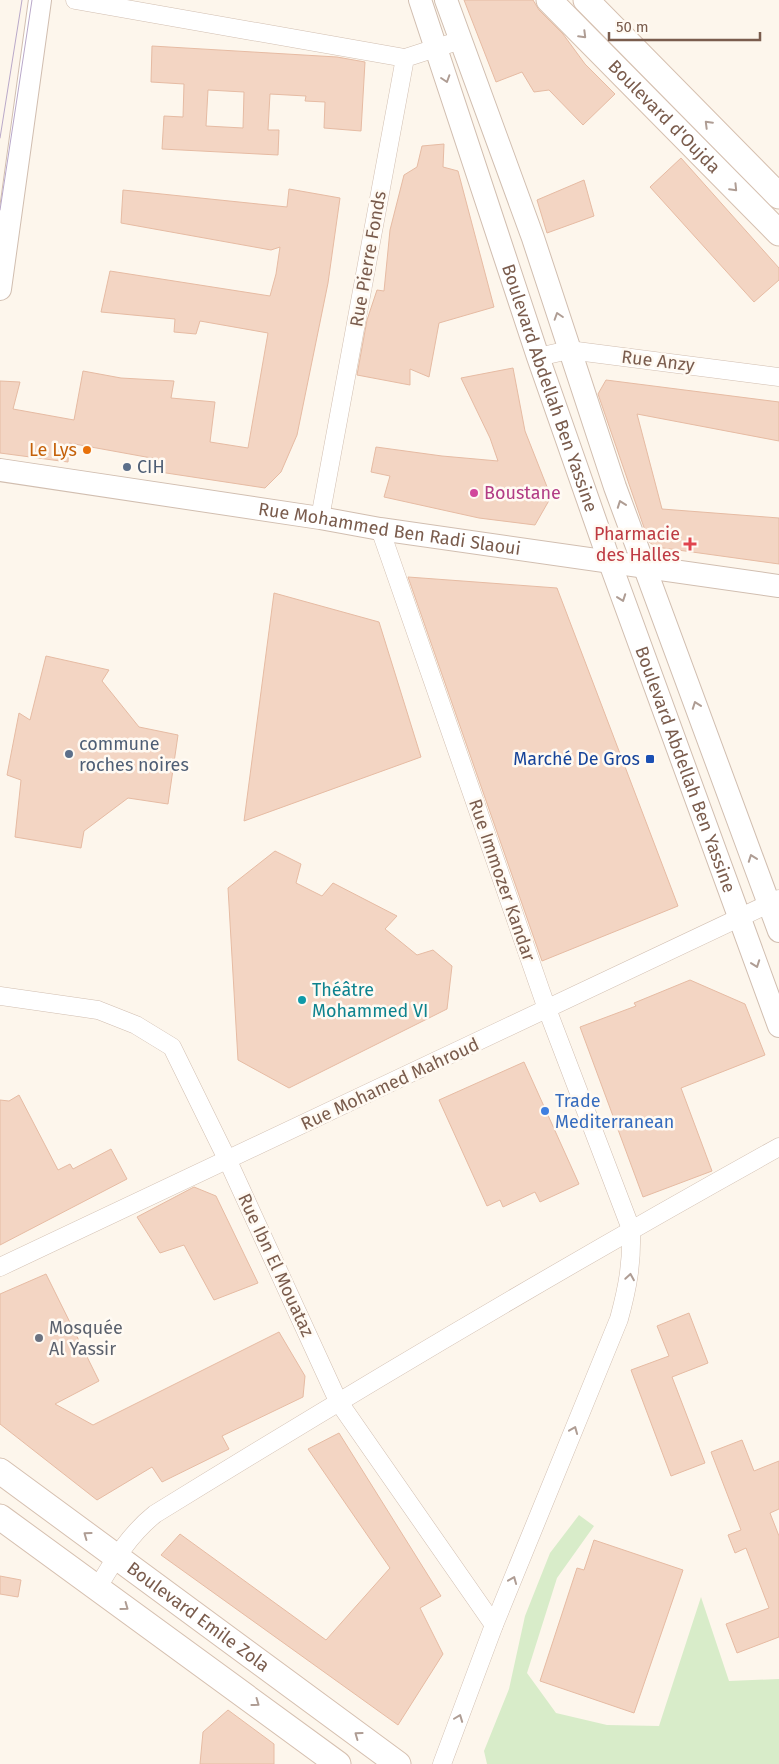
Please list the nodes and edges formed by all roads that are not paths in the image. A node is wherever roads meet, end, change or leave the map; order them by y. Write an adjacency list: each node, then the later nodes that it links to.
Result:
1 (40, 0): 16 (street)
2 (75, 0): 9 (street)
3 (420, 0): 8 (street, Boulevard Abdellah Ben Yassine)
4 (446, 0): 7 (street, Boulevard Abdellah Ben Yassine)
5 (586, 0): 10 (main road, Boulevard d'Oujda)
6 (562, 5): 11 (main road, Boulevard d'Oujda, one-way to 11)
7 (461, 40): 8 (street); 14 (street, Boulevard Abdellah Ben Yassine)
8 (436, 48): 9 (street); 15 (street, Boulevard Abdellah Ben Yassine, one-way to 15)
9 (405, 58): 21 (street, Rue Pierre Fonds)
10 (650, 65): 11 (main road); 12 (main road, Boulevard d'Oujda, one-way to 10)
11 (630, 82): 13 (main road, Boulevard d'Oujda, one-way to 13)
12 (779, 196)
13 (778, 229)
14 (533, 238): 15 (street); 17 (street, Boulevard Abdellah Ben Yassine, one-way to 14)
15 (500, 244): 18 (street, Boulevard Abdellah Ben Yassine)
16 (0, 289)
17 (569, 350): 18 (street, Rue Anzy); 19 (street, Rue Anzy); 24 (street, Boulevard Abdellah Ben Yassine, one-way to 17)
18 (538, 357): 23 (street, Boulevard Abdellah Ben Yassine)
19 (779, 377)
20 (0, 470): 21 (street, Rue Mohammed Ben Radi Slaoui)
21 (320, 518): 22 (street, Rue Mohammed Ben Radi Slaoui)
22 (380, 529): 23 (street, Rue Mohammed Ben Radi Slaoui); 32 (street, Rue Immozer Kandar)
23 (608, 560): 24 (street, Rue Mohammed Ben Radi Slaoui); 27 (street, Boulevard Abdellah Ben Yassine, one-way to 27)
24 (644, 565): 25 (street, Rue Mohammed Ben Radi Slaoui); 26 (street, Boulevard Abdellah Ben Yassine)
25 (779, 586)
26 (676, 652): 27 (street); 28 (street, Boulevard Abdellah Ben Yassine, one-way to 26)
27 (646, 663): 29 (street, Boulevard Abdellah Ben Yassine)
28 (774, 901): 29 (street, Rue Mohamed Mahroud); 30 (street, Boulevard Abdellah Ben Yassine)
29 (739, 918): 32 (street, Rue Mohamed Mahroud); 33 (street, Boulevard Abdellah Ben Yassine, one-way to 33)
30 (779, 930)
31 (0, 996): 35 (street, Rue Ibn El Mouataz)
32 (547, 1009): 35 (street, Rue Mohamed Mahroud); 36 (street, Rue Immozer Kandar)
33 (779, 1026)
34 (779, 1146): 36 (street)
35 (228, 1161): 37 (street, Rue Mohamed Mahroud); 38 (street, Rue Ibn El Mouataz)
36 (631, 1229): 38 (street); 43 (street, Rue Immozer Kandar, one-way to 36)
37 (0, 1267)
38 (338, 1401): 41 (street); 43 (street, Rue Ibn El Mouataz)
39 (0, 1470): 41 (main road, Boulevard Emile Zola, one-way to 39)
40 (0, 1517): 42 (main road, Boulevard Emile Zola)
41 (116, 1556): 42 (street); 45 (main road, Boulevard Emile Zola, one-way to 41)
42 (98, 1587): 44 (main road, Boulevard Emile Zola, one-way to 44)
43 (494, 1625): 46 (street, Rue Immozer Kandar, one-way to 43)
44 (338, 1764)
45 (398, 1764)
46 (442, 1764)

